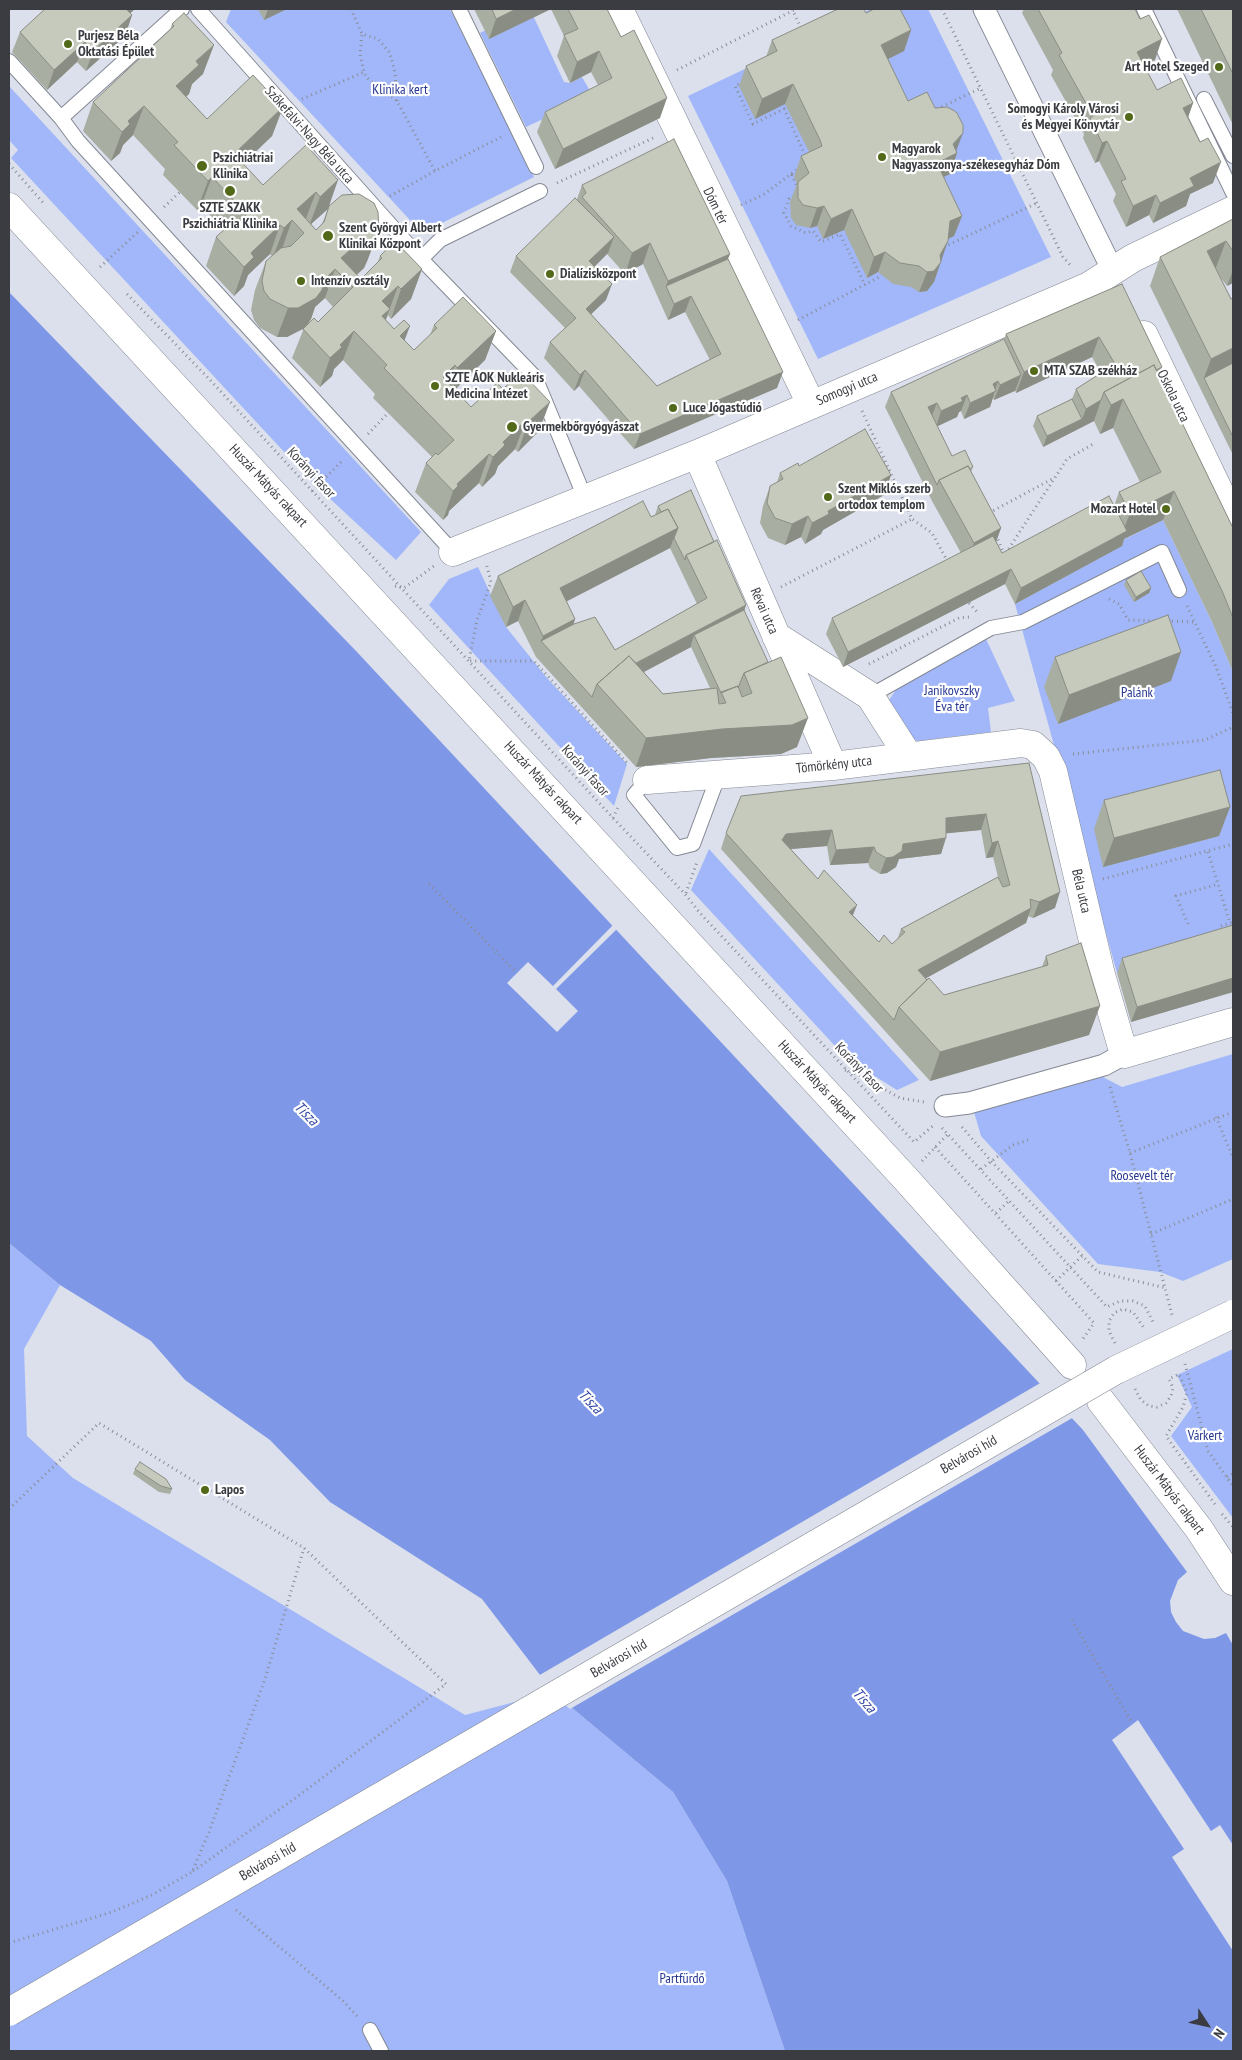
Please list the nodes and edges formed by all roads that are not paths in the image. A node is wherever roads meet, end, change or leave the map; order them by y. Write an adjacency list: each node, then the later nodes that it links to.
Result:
1 (182, 9): 9 (lane)
2 (198, 9): 16 (lane, Szőkefalvi-Nagy Béla utca)
3 (459, 9): 11 (lane)
4 (618, 9): 19 (street, Dóm tér)
5 (984, 9): 17 (street)
6 (1144, 9): 13 (lane)
7 (9, 61): 9 (lane)
8 (1204, 99): 10 (lane)
9 (61, 118): 23 (lane)
10 (1233, 156)
11 (536, 167)
12 (540, 191): 16 (lane)
13 (1233, 193)
14 (9, 207): 36 (street, Huszár Mátyás rakpart)
15 (1233, 210): 17 (street, Somogyi utca)
16 (421, 259): 21 (lane, Szőkefalvi-Nagy Béla utca)
17 (1117, 280): 19 (street, Somogyi utca)
18 (1135, 316): 22 (street, Oskola utca)
19 (811, 404): 20 (street, Somogyi utca)
20 (697, 454): 21 (street, Somogyi utca); 25 (street, Révai utca)
21 (584, 498): 23 (street, Somogyi utca)
22 (1233, 520)
23 (453, 552)
24 (1179, 590): 26 (lane)
25 (776, 636): 26 (street); 29 (street, Révai utca)
26 (870, 696): 28 (street)
27 (1022, 742): 28 (street, Tömörkény utca); 33 (street, Béla utca)
28 (909, 757): 29 (street, Tömörkény utca)
29 (834, 766): 30 (street, Tömörkény utca)
30 (719, 774): 31 (street, Tömörkény utca); 31 (lane)
31 (641, 775)
32 (1233, 1022): 33 (street)
33 (1114, 1059): 34 (street)
34 (945, 1106)
35 (1233, 1314): 39 (street, Belvárosi híd, bridge)
36 (1070, 1362)
37 (1102, 1401): 38 (street, Huszár Mátyás rakpart)
38 (1233, 1581)
39 (9, 2012)
40 (370, 2030): 41 (lane)
41 (381, 2051)

